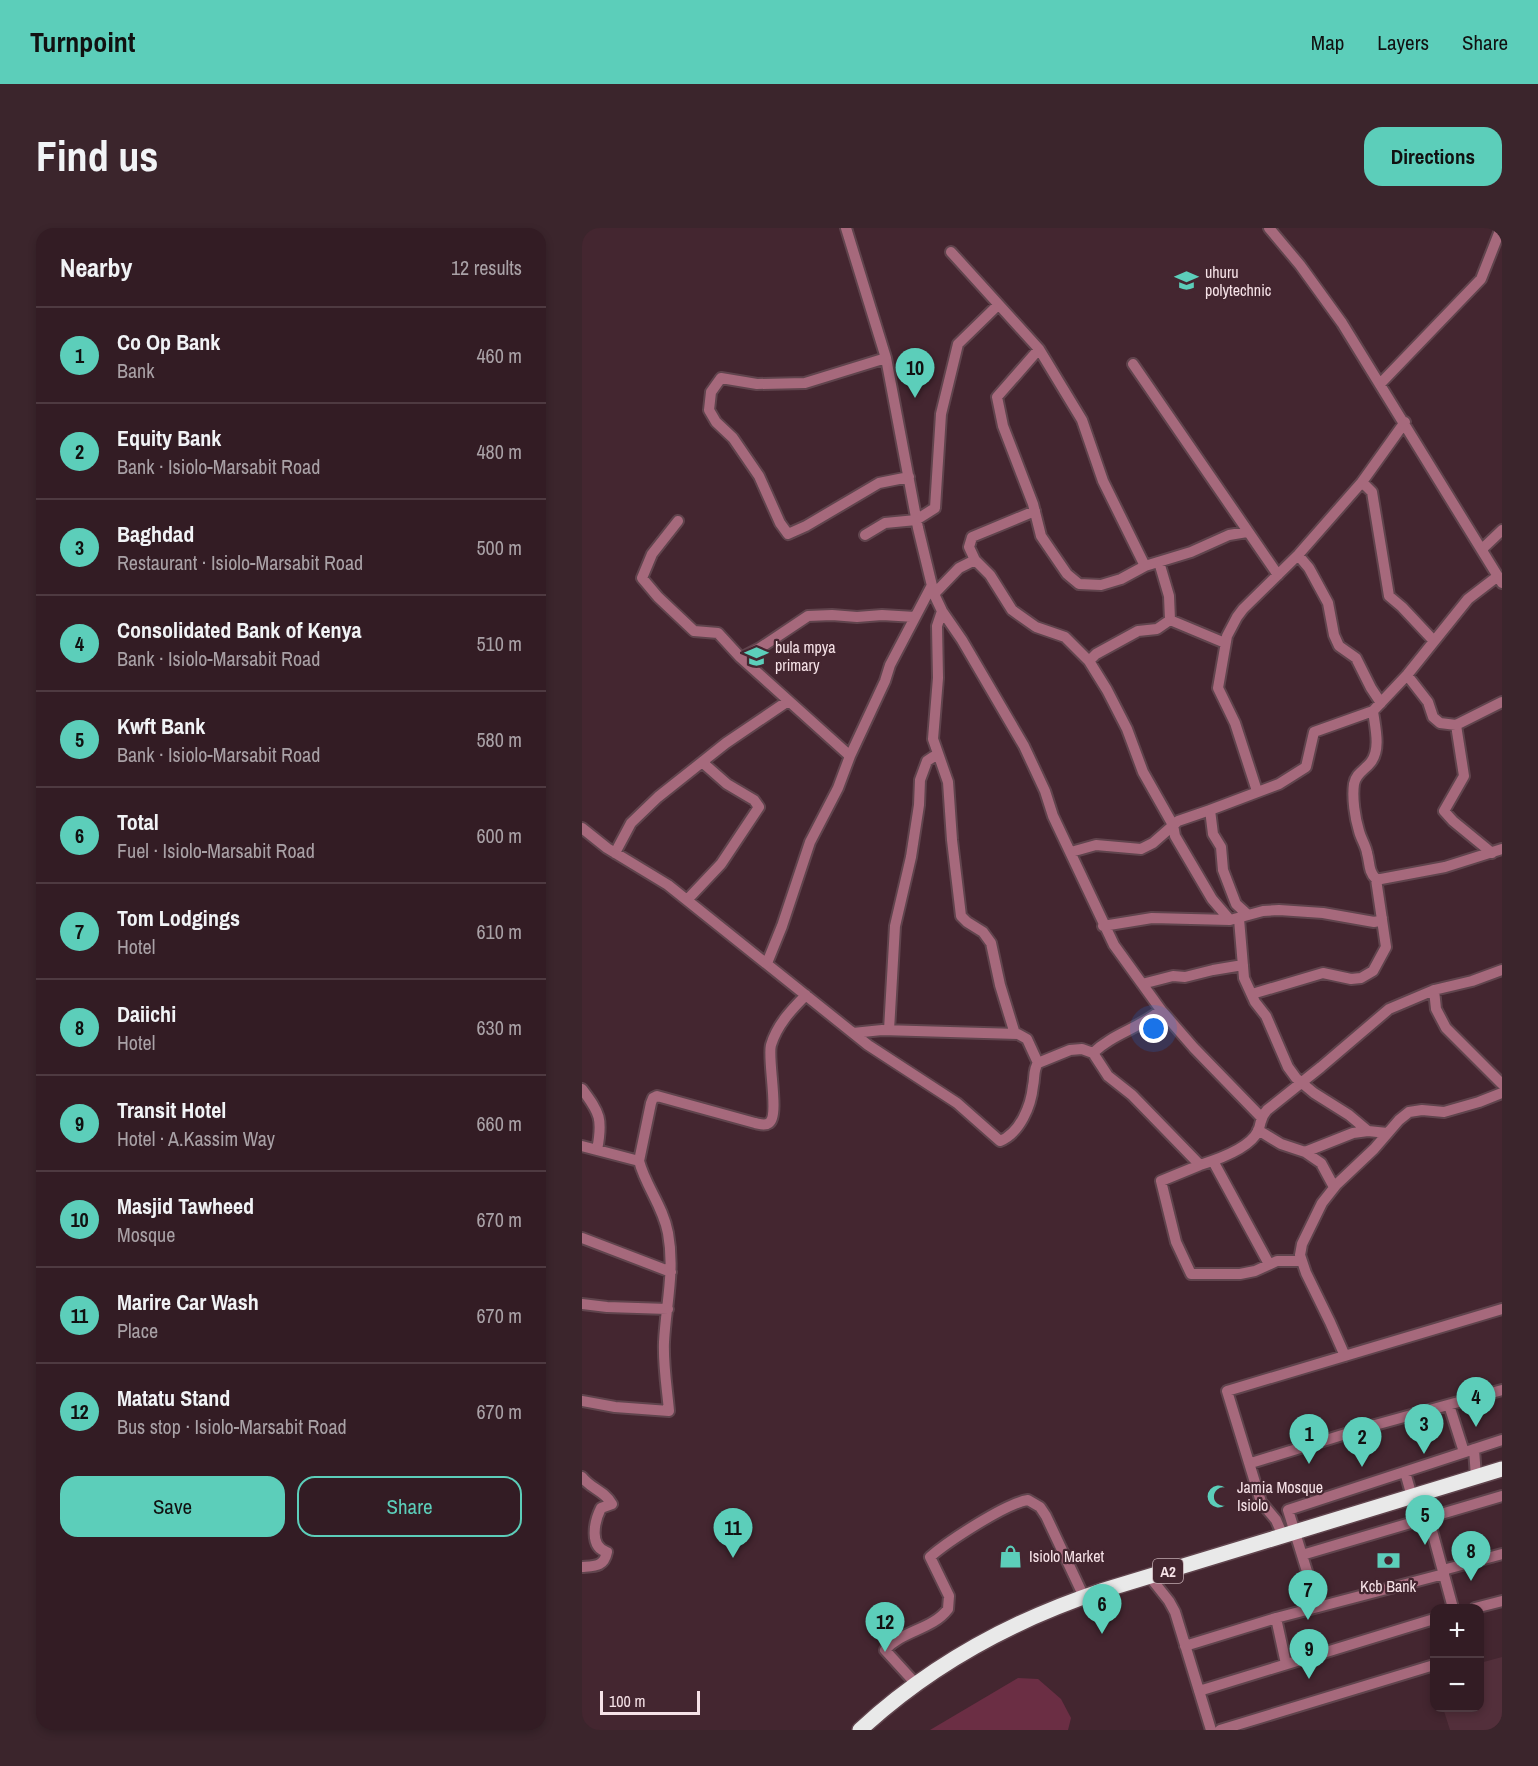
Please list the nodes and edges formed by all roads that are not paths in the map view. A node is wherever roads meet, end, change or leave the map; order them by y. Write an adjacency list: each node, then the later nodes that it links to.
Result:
1 (846, 228): 7 (street)
2 (1269, 228): 9 (street)
3 (1501, 228): 9 (street)
4 (951, 252): 5 (street)
5 (998, 305): 6 (street); 14 (street)
6 (1039, 349): 13 (street); 23 (street)
7 (886, 358): 11 (street); 11 (street)
8 (1133, 364): 17 (street)
9 (1380, 384): 10 (street)
10 (1405, 422): 12 (street); 19 (street)
11 (909, 477): 14 (street)
12 (1362, 482): 20 (street); 30 (street)
13 (1035, 511): 21 (street); 23 (street)
14 (916, 520): 18 (street); 26 (street)
15 (678, 521): 32 (street)
16 (1502, 530): 19 (street)
17 (1247, 532): 22 (street); 24 (street)
18 (865, 535)
19 (1482, 549): 25 (street)
20 (1298, 555): 24 (street); 37 (street)
21 (975, 560): 26 (street); 33 (street)
22 (1159, 562): 23 (street); 29 (street)
23 (1145, 566)
24 (1278, 575): 31 (street)
25 (1500, 579): 30 (street)
26 (932, 590): 27 (street); 28 (street)
27 (942, 611): 40 (street); 47 (street)
28 (915, 617): 32 (street); 39 (street)
29 (1170, 620): 31 (street); 33 (street)
30 (1433, 640): 34 (street)
31 (1225, 644): 42 (street)
32 (740, 657): 35 (street)
33 (1089, 661): 44 (street)
34 (1407, 675): 37 (street); 38 (street)
35 (788, 701): 39 (street); 41 (street)
36 (1502, 702): 38 (street)
37 (1377, 707): 42 (street); 49 (street)
38 (1456, 725): 46 (street)
39 (850, 756): 54 (street)
40 (938, 756): 62 (street); 64 (street)
41 (702, 762): 48 (street); 50 (street)
42 (1257, 791): 43 (street)
43 (1209, 810): 44 (street); 51 (street)
44 (1173, 825): 47 (street); 51 (street)
45 (582, 828): 48 (street)
46 (1497, 851): 49 (street)
47 (1071, 852): 53 (street)
48 (615, 853): 50 (street)
49 (1376, 879): 52 (street)
50 (687, 900): 54 (street)
51 (1239, 918): 52 (street); 53 (street); 55 (street)
52 (1382, 918): 59 (street)
53 (1103, 926): 57 (street)
54 (767, 963): 60 (street)
55 (1243, 966): 57 (street); 59 (street)
56 (1502, 970): 58 (street)
57 (1142, 984): 61 (street)
58 (1434, 990): 67 (street); 68 (street)
59 (1252, 994): 67 (street)
60 (806, 995): 63 (street); 78 (street)
61 (1161, 1010): 65 (street); 71 (street)
62 (889, 1030): 63 (street); 64 (street)
63 (853, 1033): 66 (street)
64 (1015, 1034): 66 (street)
65 (1093, 1053): 66 (street); 80 (street)
66 (1038, 1063)
67 (1301, 1082): 71 (street); 73 (street)
68 (1502, 1084)
69 (582, 1089): 76 (street)
70 (1502, 1093): 74 (street)
71 (1261, 1117): 72 (street)
72 (1258, 1130): 77 (street); 79 (street)
73 (1368, 1131): 74 (street); 77 (street)
74 (1387, 1133): 81 (street)
75 (582, 1146): 76 (street)
76 (597, 1150): 78 (street)
77 (1305, 1152): 81 (street)
78 (639, 1161): 85 (street)
79 (1213, 1161): 80 (street); 84 (street)
80 (1200, 1166): 84 (street)
81 (1334, 1187): 83 (street)
82 (582, 1238): 85 (street)
83 (1301, 1261): 84 (street); 89 (street)
84 (1269, 1264)
85 (671, 1272): 87 (street)
86 (582, 1304): 87 (street)
87 (668, 1309): 91 (street)
88 (1502, 1309): 89 (street)
89 (1345, 1356): 95 (street)
90 (1502, 1390): 92 (street)
91 (582, 1401)
92 (1449, 1405): 94 (street); 95 (street)
93 (1502, 1440): 94 (street)
94 (1469, 1451): 97 (street); 98 (street)
95 (1251, 1463): 103 (street)
96 (1502, 1468): 98 (highway, A2)
97 (1405, 1472): 100 (street); 103 (street)
98 (1476, 1477): 100 (highway, A2)
99 (582, 1478): 106 (street)
100 (1417, 1496): 102 (street); 103 (highway, A2)
101 (1502, 1496): 102 (street)
102 (1429, 1519): 105 (street); 107 (street)
103 (1289, 1534): 105 (street); 108 (highway, A2)
104 (1502, 1554): 107 (street)
105 (1302, 1555): 113 (street)
106 (582, 1567)
107 (1444, 1572): 111 (street); 113 (street)
108 (1150, 1577): 109 (highway, A2); 116 (street)
109 (1084, 1597): 119 (highway, A2); 119 (street)
110 (1502, 1601): 112 (street)
111 (1452, 1604)
112 (1484, 1606)
113 (1318, 1607): 114 (street)
114 (1276, 1618): 116 (street); 117 (street)
115 (1430, 1620): 117 (street)
116 (1185, 1646): 120 (street)
117 (1286, 1664): 120 (street)
118 (1430, 1666): 123 (street)
119 (916, 1684): 121 (highway, A2)
120 (1199, 1691): 122 (street)
121 (860, 1730)
122 (1211, 1730)
123 (1221, 1730)

